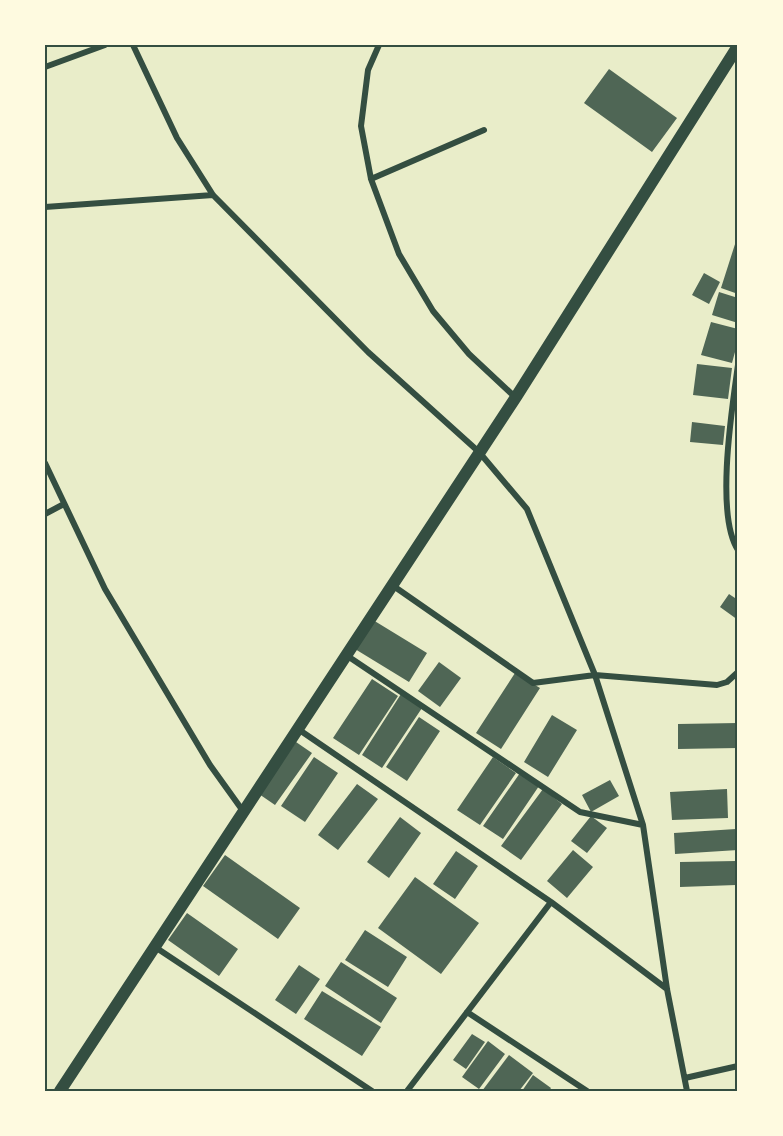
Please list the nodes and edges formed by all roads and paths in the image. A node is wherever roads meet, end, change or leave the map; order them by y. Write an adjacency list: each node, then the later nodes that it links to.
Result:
1 (105, 45): 5 (street)
2 (133, 45): 8 (street)
3 (380, 45): 7 (street)
4 (738, 46): 11 (main road)
5 (45, 67)
6 (484, 130): 7 (street)
7 (371, 179): 11 (street)
8 (213, 195): 9 (street); 12 (street)
9 (45, 207)
10 (738, 365): 16 (street)
11 (516, 397): 12 (main road)
12 (479, 452): 17 (main road); 20 (street)
13 (45, 463): 14 (street)
14 (64, 504): 15 (street); 22 (street)
15 (45, 514)
16 (738, 550)
17 (392, 585): 18 (main road); 20 (street)
18 (346, 655): 21 (main road); 23 (street)
19 (738, 672): 20 (street)
20 (595, 675): 23 (street)
21 (298, 729): 22 (main road); 24 (street)
22 (243, 812): 25 (main road)
23 (643, 825): 26 (street)
24 (551, 902): 26 (street); 27 (street)
25 (155, 946): 31 (main road); 32 (street)
26 (667, 989): 29 (street)
27 (467, 1012): 30 (street); 34 (street)
28 (738, 1065): 29 (street)
29 (685, 1077): 35 (street)
30 (409, 1089): 33 (street)
31 (60, 1091)
32 (372, 1091)
33 (418, 1091)
34 (587, 1091)
35 (687, 1091)

